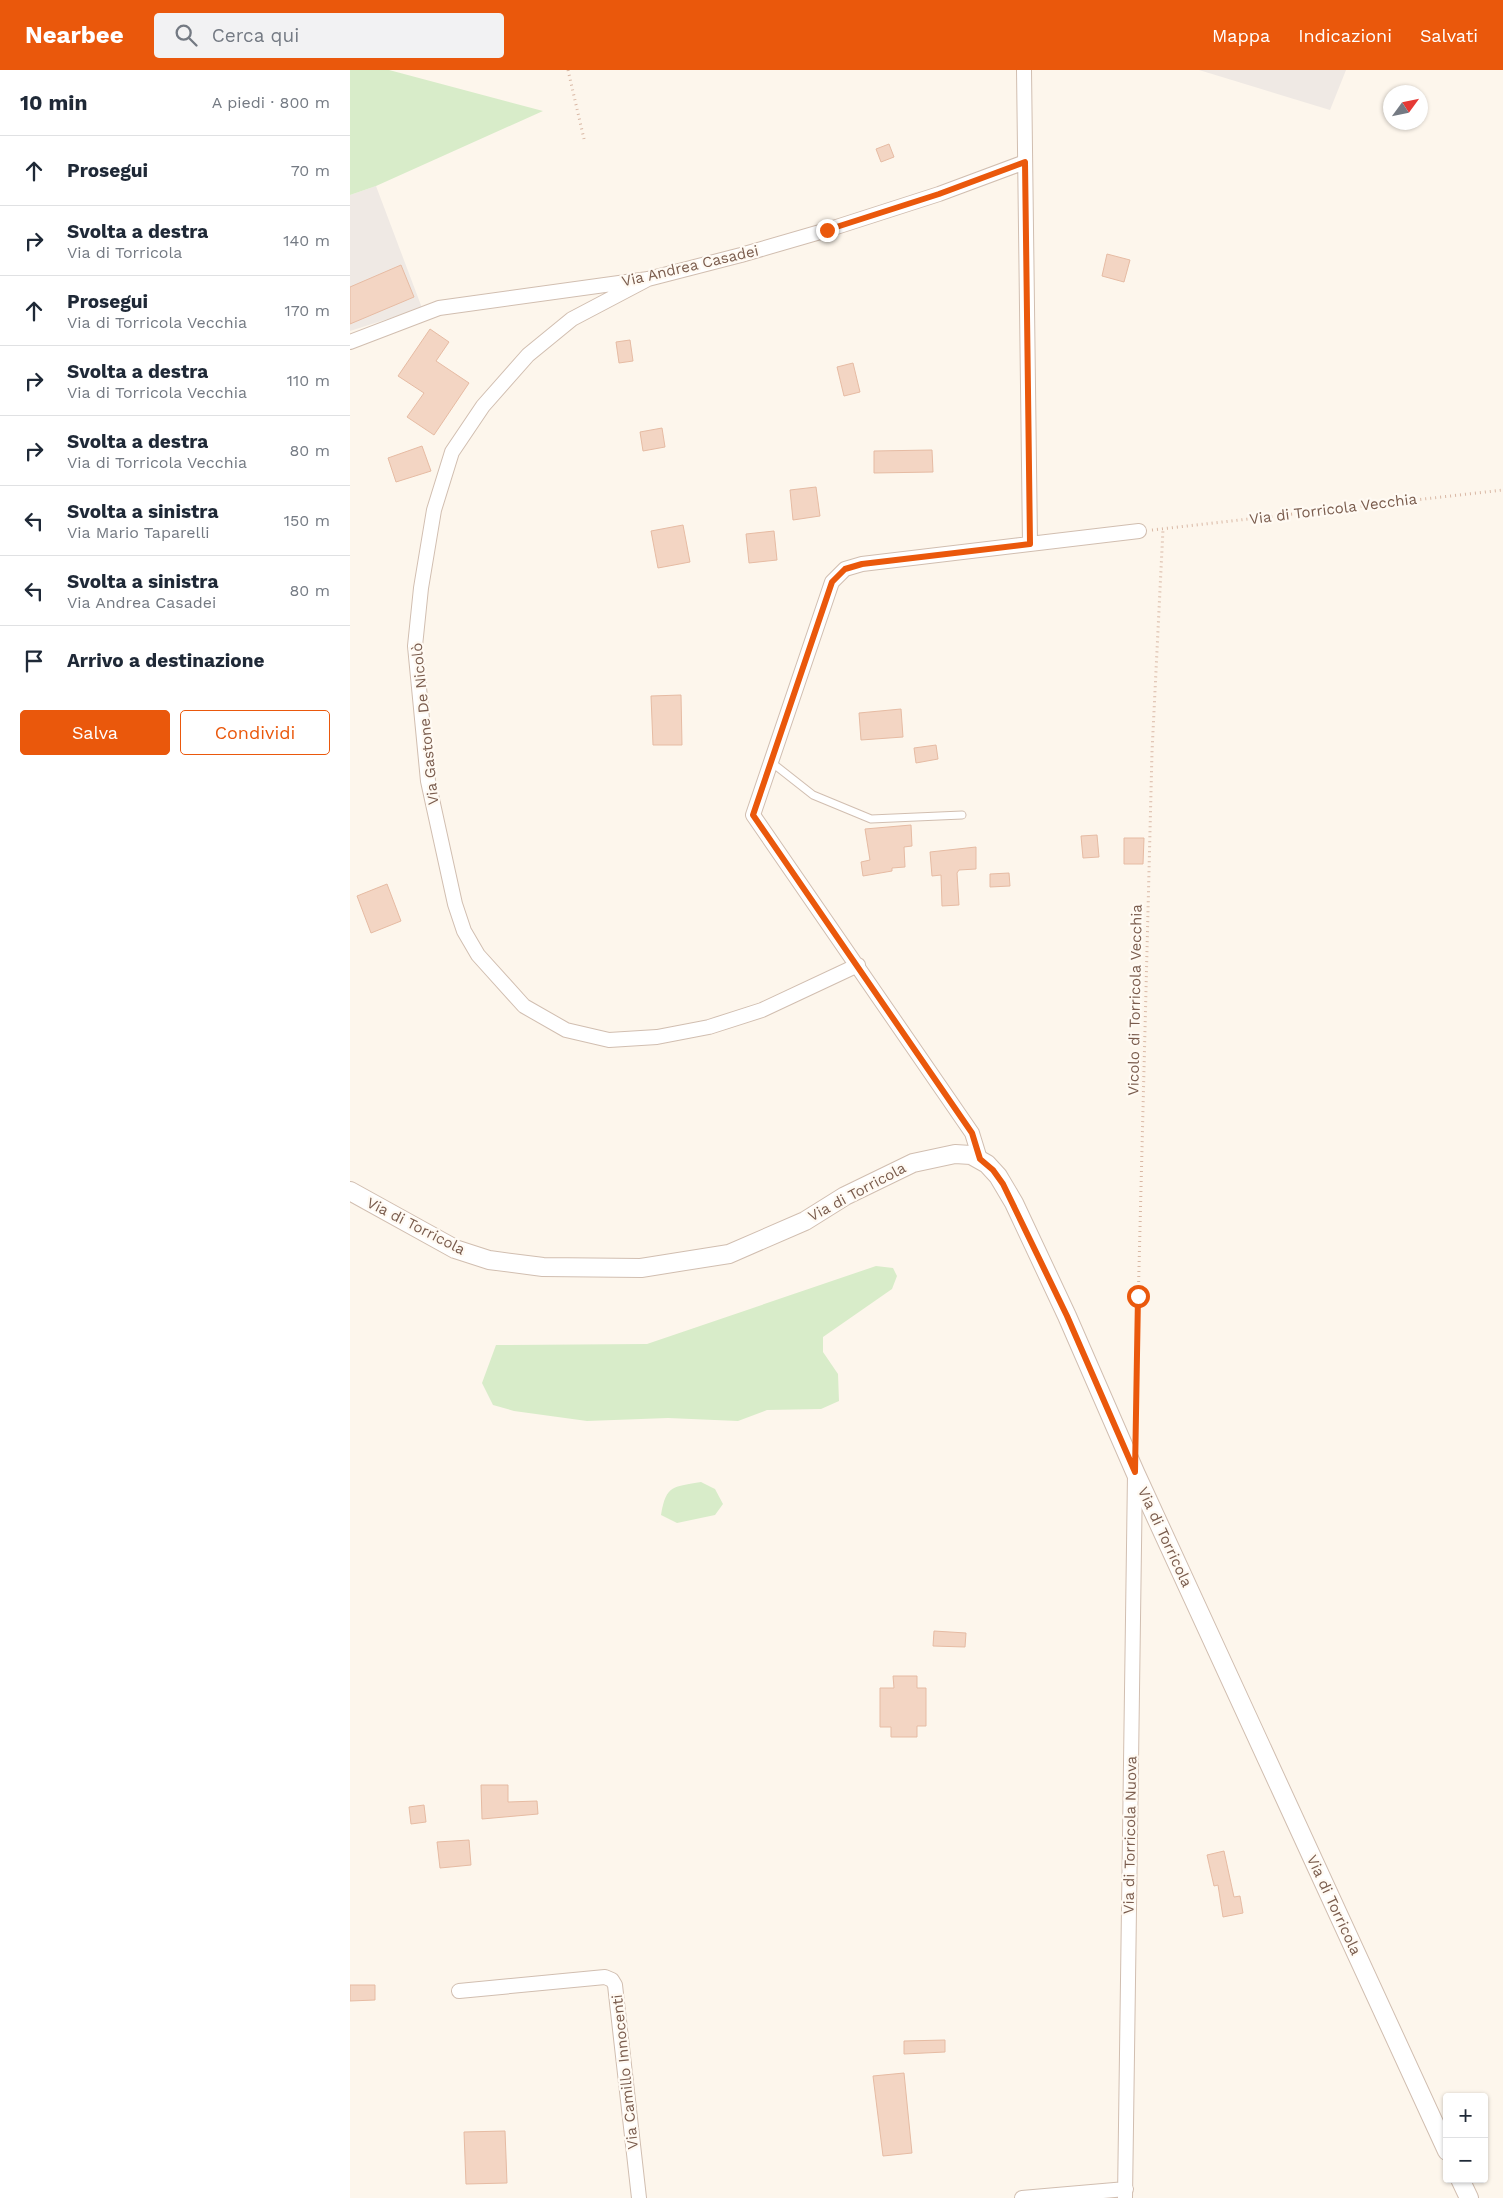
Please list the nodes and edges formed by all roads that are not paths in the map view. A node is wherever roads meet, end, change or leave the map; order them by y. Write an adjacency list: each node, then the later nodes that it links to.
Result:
1 (1024, 70): 2 (street)
2 (1025, 162): 3 (street, Via Andrea Casadei); 6 (street)
3 (648, 279): 4 (street, Via Andrea Casadei); 9 (street, Via Gastone De Nicolò)
4 (350, 342)
5 (1139, 531): 6 (street)
6 (1030, 544): 7 (street)
7 (771, 762): 8 (lane); 9 (street)
8 (962, 815)
9 (858, 965): 10 (street)
10 (980, 1159): 11 (street, Via di Torricola); 12 (street, Via di Torricola)
11 (350, 1191)
12 (1135, 1472): 14 (street, Via di Torricola); 16 (street, Via di Torricola Nuova)
13 (459, 1991): 17 (street, Via Camillo Innocenti)
14 (1443, 2142)
15 (1462, 2183): 19 (street)
16 (1126, 2193): 18 (street)
17 (639, 2198)
18 (1022, 2198)
19 (1468, 2198)

